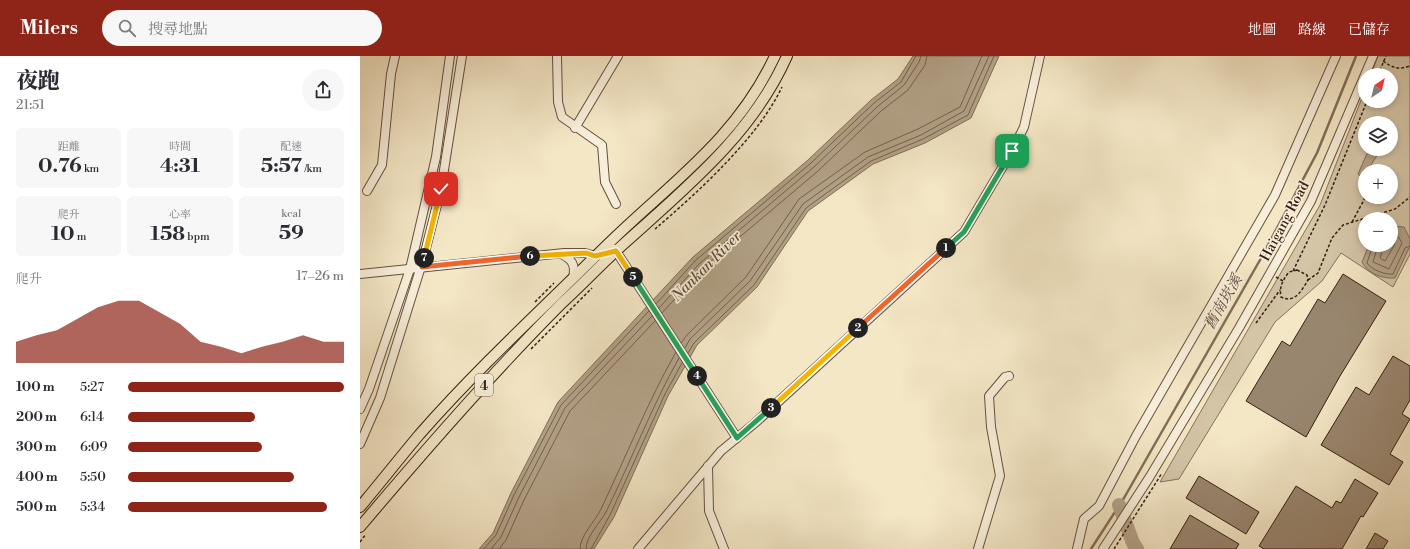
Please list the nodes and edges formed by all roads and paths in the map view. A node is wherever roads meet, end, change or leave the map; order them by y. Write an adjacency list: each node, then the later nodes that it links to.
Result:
1 (395, 56): 18 (street)
2 (450, 56): 29 (street)
3 (462, 56): 28 (street)
4 (557, 56): 17 (street)
5 (618, 56): 17 (street)
6 (775, 56): 24 (main road, 4)
7 (787, 56): 25 (main road, 4)
8 (1040, 56): 42 (street)
9 (1336, 56): 53 (street)
10 (1373, 56): 49 (street, Haigang Road)
11 (1386, 56): 12 (path)
12 (1383, 61): 13 (path); 14 (path)
13 (1410, 66)
14 (1380, 68)
15 (785, 81): 23 (path)
16 (1364, 108): 30 (path)
17 (575, 128): 20 (street)
18 (367, 191)
19 (1410, 197): 22 (path)
20 (616, 204)
21 (1362, 204): 22 (path)
22 (1352, 222): 34 (path)
23 (654, 230)
24 (607, 244): 25 (street); 27 (main road, 4)
25 (616, 251): 27 (street); 42 (street); 47 (main road, 4)
26 (560, 254): 27 (street); 28 (street); 33 (street)
27 (595, 256): 33 (main road, 4)
28 (422, 267): 29 (street); 43 (street)
29 (410, 269): 31 (street); 41 (street)
30 (1293, 271): 34 (path); 35 (path)
31 (360, 274)
32 (1275, 276): 35 (path)
33 (573, 278): 46 (main road, 4)
34 (1308, 280): 37 (path)
35 (1283, 281): 37 (path)
36 (593, 287): 39 (path)
37 (1280, 290): 38 (path)
38 (1256, 323)
39 (528, 352)
40 (1010, 376): 52 (street)
41 (360, 409)
42 (737, 438): 44 (street)
43 (360, 444)
44 (708, 466): 50 (street); 51 (street)
45 (1143, 503): 54 (path)
46 (360, 507)
47 (365, 528): 48 (path)
48 (360, 542)
49 (1105, 546)
50 (638, 549)
51 (724, 549)
52 (978, 549)
53 (1077, 549)
54 (1114, 549)

